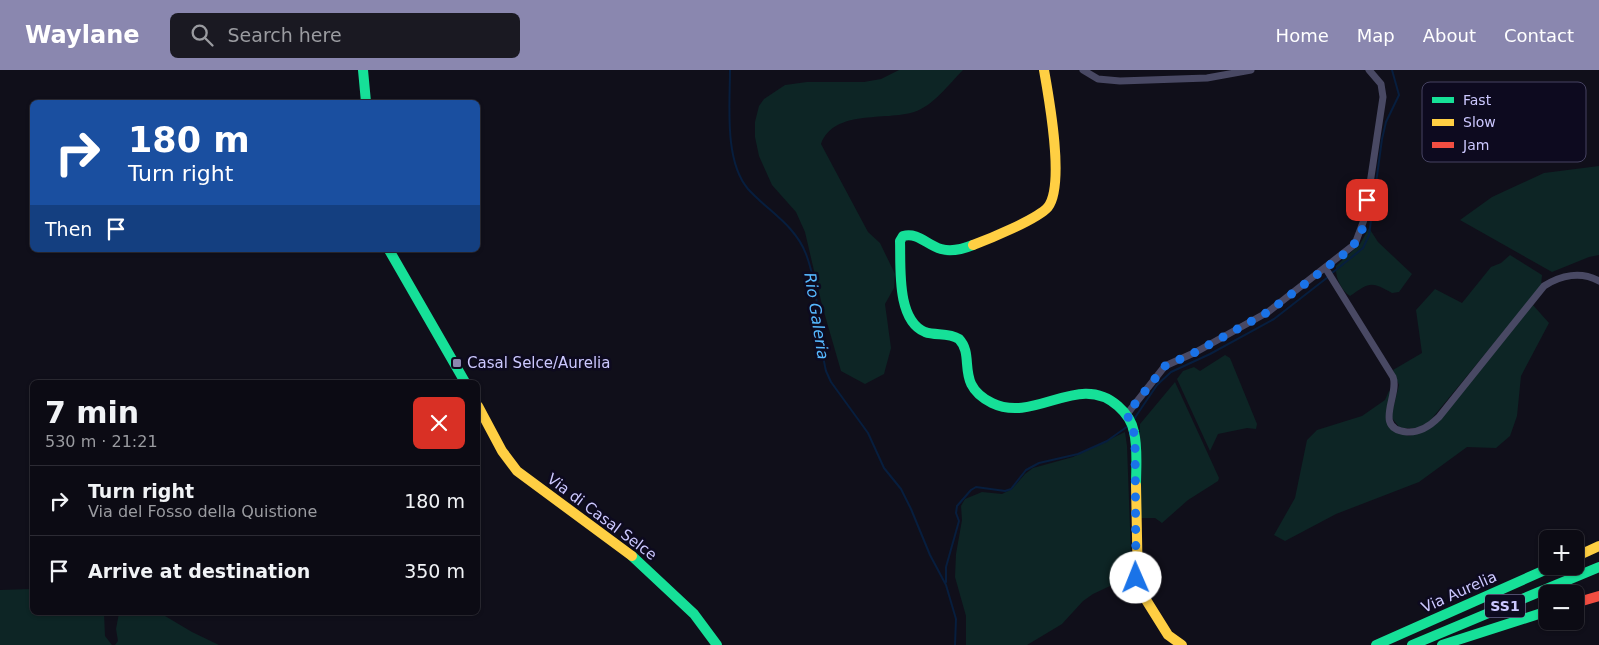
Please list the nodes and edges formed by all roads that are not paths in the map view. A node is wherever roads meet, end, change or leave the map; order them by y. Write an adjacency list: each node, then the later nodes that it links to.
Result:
1 (363, 70): 6 (main road)
2 (1044, 70): 12 (main road)
3 (1083, 70): 4 (street)
4 (1251, 70)
5 (1369, 70): 8 (street)
6 (366, 100)
7 (391, 252): 10 (main road)
8 (1329, 274): 9 (street); 12 (street)
9 (1599, 281)
10 (464, 380)
11 (480, 410): 23 (main road, Via di Casal Selce)
12 (1130, 419): 24 (main road)
13 (1599, 546): 14 (main road)
14 (1584, 553)
15 (1599, 568): 26 (main road, Via Aurelia / SS1)
16 (1539, 573): 25 (main road, Via Aurelia)
17 (1599, 576): 18 (main road)
18 (1578, 585)
19 (1599, 596): 20 (main road)
20 (1584, 600)
21 (1539, 602): 27 (main road, SS1)
22 (1539, 614): 28 (main road)
23 (717, 645)
24 (1182, 645)
25 (1376, 645)
26 (1412, 645)
27 (1434, 645)
28 (1442, 645)

